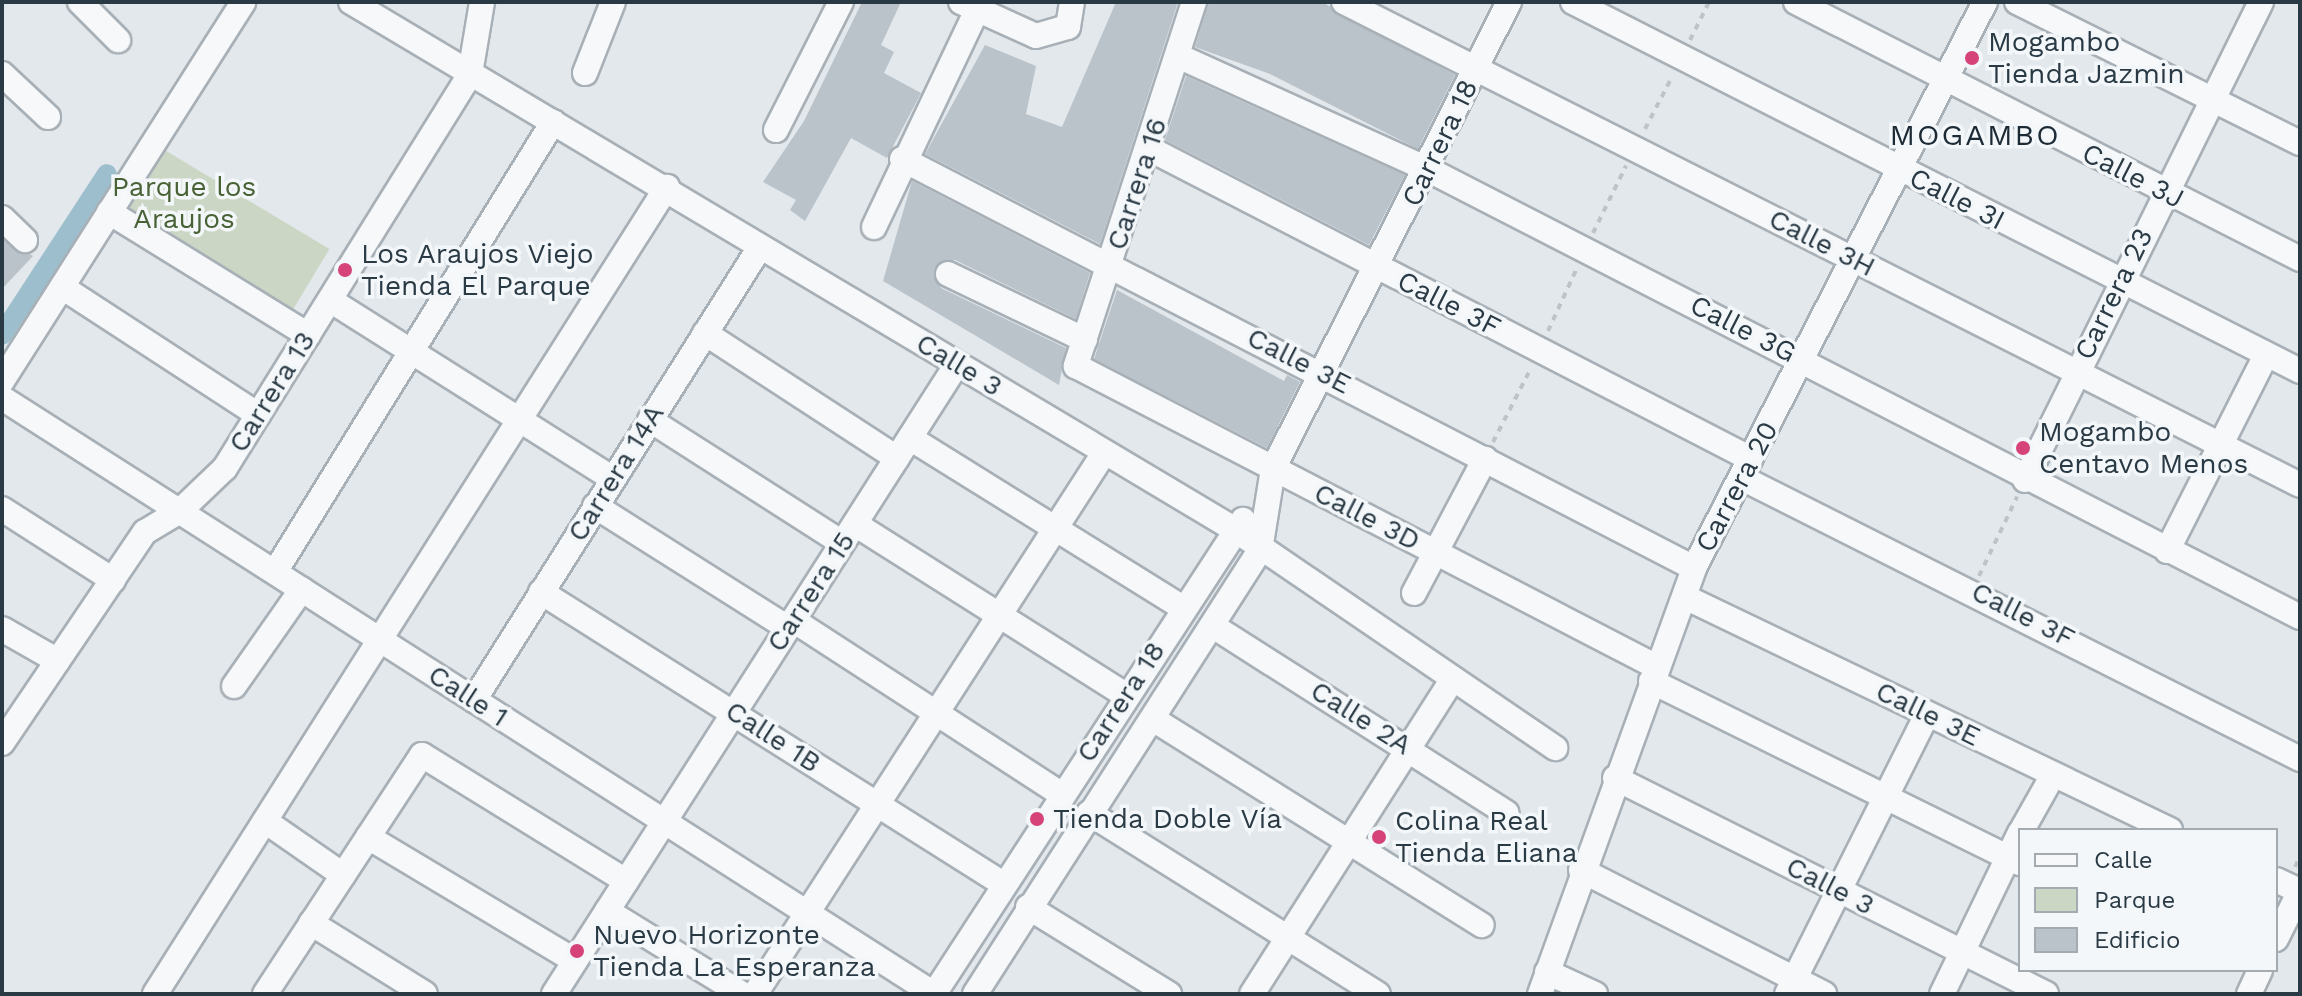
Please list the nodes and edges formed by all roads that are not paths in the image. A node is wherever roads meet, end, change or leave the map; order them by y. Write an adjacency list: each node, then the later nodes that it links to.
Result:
1 (80, 2): 17 (street)
2 (243, 2): 35 (street)
3 (351, 2): 22 (street, Calle 3)
4 (482, 2): 22 (street, Carrera 13)
5 (613, 2): 20 (street)
6 (841, 2): 27 (street)
7 (1072, 2): 16 (street)
8 (1194, 2): 18 (street, Carrera 16)
9 (1344, 2): 19 (street, Calle 3H)
10 (1509, 2): 19 (street, Carrera 18)
11 (1573, 2): 31 (street, Calle 3I)
12 (1796, 2): 23 (street, Calle 3J)
13 (1985, 2): 23 (street, Carrera 20)
14 (2017, 2): 24 (street)
15 (2254, 4): 24 (street, Carrera 23)
16 (969, 6): 30 (street)
17 (118, 40)
18 (1178, 56): 29 (street, Carrera 16); 32 (street, Calle 3G)
19 (1475, 70): 32 (street, Carrera 18); 41 (street, Calle 3H)
20 (585, 73)
21 (2, 74): 25 (street)
22 (470, 74): 26 (street, Calle 3); 47 (street, Carrera 13)
23 (1944, 78): 31 (street, Carrera 20); 34 (street, Calle 3J)
24 (2213, 100): 28 (street); 34 (street, Carrera 23)
25 (48, 117)
26 (553, 122): 33 (street, Calle 3); 51 (street)
27 (776, 130)
28 (2300, 143)
29 (1148, 148): 42 (street, Carrera 16); 43 (street, Calle 3F)
30 (902, 159): 37 (street); 42 (street, Calle 3E)
31 (1898, 169): 41 (street, Carrera 20); 45 (street, Calle 3I)
32 (1429, 170): 43 (street, Carrera 18); 53 (street, Calle 3G)
33 (667, 187): 39 (street, Calle 3); 62 (street)
34 (2163, 192): 40 (street, Calle 3J); 45 (street, Carrera 23)
35 (109, 212): 46 (street); 49 (street)
36 (2, 218): 38 (street)
37 (874, 227)
38 (25, 240)
39 (760, 247): 48 (street, Carrera 14A); 54 (street, Calle 3)
40 (2300, 259)
41 (1856, 261): 53 (street, Carrera 20); 57 (street, Calle 3H)
42 (1110, 265): 50 (street, Carrera 16); 58 (street, Calle 3E)
43 (1376, 267): 58 (street, Carrera 18); 68 (street, Calle 3F)
44 (948, 274): 50 (street)
45 (2121, 283): 52 (street, Calle 3I); 57 (street, Carrera 23)
46 (62, 287): 59 (street); 61 (street)
47 (330, 300): 49 (street, Carrera 13); 51 (street)
48 (705, 333): 63 (street, Carrera 14A); 65 (street)
49 (308, 335): 61 (street, Carrera 13)
50 (1085, 340): 55 (street, Carrera 16)
51 (412, 351): 62 (street); 84 (street)
52 (2266, 355): 56 (street, Calle 3I); 64 (street)
53 (1804, 361): 68 (street, Carrera 20); 71 (street, Calle 3G)
54 (957, 364): 65 (street, Carrera 15); 66 (street, Calle 3)
55 (1076, 366): 69 (street, Calle 3D)
56 (2300, 371)
57 (2076, 372): 64 (street, Calle 3H); 71 (street, Carrera 23)
58 (1322, 373): 67 (street, Calle 3E); 69 (street, Carrera 18)
59 (2, 381)
60 (2, 398): 76 (street, Calle 1)
61 (258, 415): 76 (street, Carrera 13)
62 (519, 420): 70 (street); 96 (street)
63 (650, 420): 70 (street, Carrera 14A); 79 (street)
64 (2220, 445): 72 (street, Calle 3H); 82 (street)
65 (903, 448): 77 (street); 79 (street, Carrera 15)
66 (1104, 453): 77 (street); 78 (street, Calle 3)
67 (1485, 459): 81 (street); 83 (street, Calle 3E)
68 (1746, 468): 83 (street, Carrera 20); 111 (street, Calle 3F)
69 (1273, 469): 73 (street, Carrera 18); 81 (street, Calle 3D)
70 (613, 479): 74 (street, Carrera 14A)
71 (2025, 480): 82 (street, Calle 3G)
72 (2300, 485)
73 (1265, 499): 78 (street, Carrera 18); 80 (street, Carrera 18)
74 (595, 506): 87 (street, Carrera 14A); 93 (street)
75 (2, 509): 85 (street)
76 (180, 511): 84 (street, Calle 1); 85 (street, Carrera 13)
77 (1056, 528): 90 (street); 91 (street)
78 (1234, 529): 80 (street, Calle 3); 90 (street, Carrera 18)
79 (848, 533): 91 (street); 93 (street, Carrera 15)
80 (1260, 550): 94 (street, Carrera 18); 99 (street, Calle 3)
81 (1434, 551): 88 (street); 98 (street, Calle 3D)
82 (2167, 551): 92 (street, Calle 3G)
83 (1694, 568): 89 (street, Carrera 20)
84 (275, 572): 86 (street, Calle 1)
85 (113, 580): 97 (street, Carrera 13)
86 (302, 589): 96 (street, Calle 1); 100 (street)
87 (541, 592): 102 (street, Carrera 14A); 103 (street, Calle 1B)
88 (1414, 593)
89 (1687, 598): 98 (street, Carrera 20); 105 (street, Calle 3E)
90 (1182, 607): 101 (street, Carrera 18)
91 (999, 616): 101 (street); 104 (street)
92 (2300, 617)
93 (790, 624): 103 (street, Carrera 15); 104 (street)
94 (1213, 626): 106 (street, Carrera 18); 109 (street, Calle 2A)
95 (2, 629): 97 (street)
96 (380, 639): 102 (street, Calle 1); 120 (street)
97 (58, 661): 108 (street, Carrera 13)
98 (1654, 674): 114 (street, Carrera 20); 115 (street, Calle 3D)
99 (1452, 680): 109 (street); 110 (street, Calle 3)
100 (234, 686)
101 (1126, 695): 107 (street, Carrera 18)
102 (474, 700): 121 (street, Calle 1)
103 (735, 711): 117 (street, Calle 1B); 121 (street, Carrera 15)
104 (938, 711): 116 (street); 117 (street)
105 (1927, 714): 113 (street, Calle 3E); 115 (street)
106 (1153, 719): 112 (street, Carrera 18); 125 (street)
107 (1096, 741): 112 (street); 116 (street, Carrera 18)
108 (2, 743)
109 (1408, 746): 119 (street, Calle 2A); 125 (street)
110 (1555, 748)
111 (2300, 759)
112 (1125, 761): 118 (street, Carrera 18)
113 (2053, 775): 122 (street); 123 (street, Calle 3E)
114 (1615, 778): 127 (street, Carrera 20); 132 (street, Calle 3)
115 (1883, 792): 126 (street, Calle 3D); 132 (street)
116 (1061, 794): 131 (street, Carrera 18)
117 (877, 805): 131 (street, Calle 1B); 136 (street)
118 (1089, 813): 134 (street, Carrera 18); 140 (street)
119 (1506, 813)
120 (265, 821): 128 (street); 145 (street)
121 (665, 822): 129 (street, Carrera 15); 136 (street, Calle 1)
122 (2023, 828)
123 (2166, 828)
124 (368, 837): 128 (street); 129 (street); 142 (street)
125 (1349, 841): 138 (street); 140 (street)
126 (2013, 860): 141 (street)
127 (1581, 870): 143 (street, Carrera 20); 144 (street)
128 (343, 875): 137 (street)
129 (626, 881): 135 (street, Carrera 15)
130 (2278, 881): 133 (street)
131 (1003, 884): 151 (street, Carrera 18)
132 (1837, 889): 141 (street, Calle 3); 144 (street)
133 (2300, 891): 139 (street)
134 (1028, 907): 152 (street, Carrera 18); 153 (street)
135 (607, 911): 142 (street, Carrera 15); 149 (street)
136 (807, 914): 150 (street); 151 (street, Calle 1)
137 (311, 923): 146 (street); 147 (street)
138 (1482, 925)
139 (2287, 933)
140 (1287, 937): 154 (street); 155 (street)
141 (1961, 952): 158 (street); 159 (street, Calle 3)
142 (575, 961): 148 (street, Carrera 15)
143 (1544, 983): 156 (street)
144 (1791, 987): 157 (street)
145 (155, 994)
146 (265, 994)
147 (425, 994)
148 (554, 994)
149 (742, 994)
150 (755, 994)
151 (934, 994)
152 (975, 994)
153 (1169, 994)
154 (1252, 994)
155 (1378, 994)
156 (1595, 994)
157 (1824, 994)
158 (1942, 994)
159 (2046, 994)

